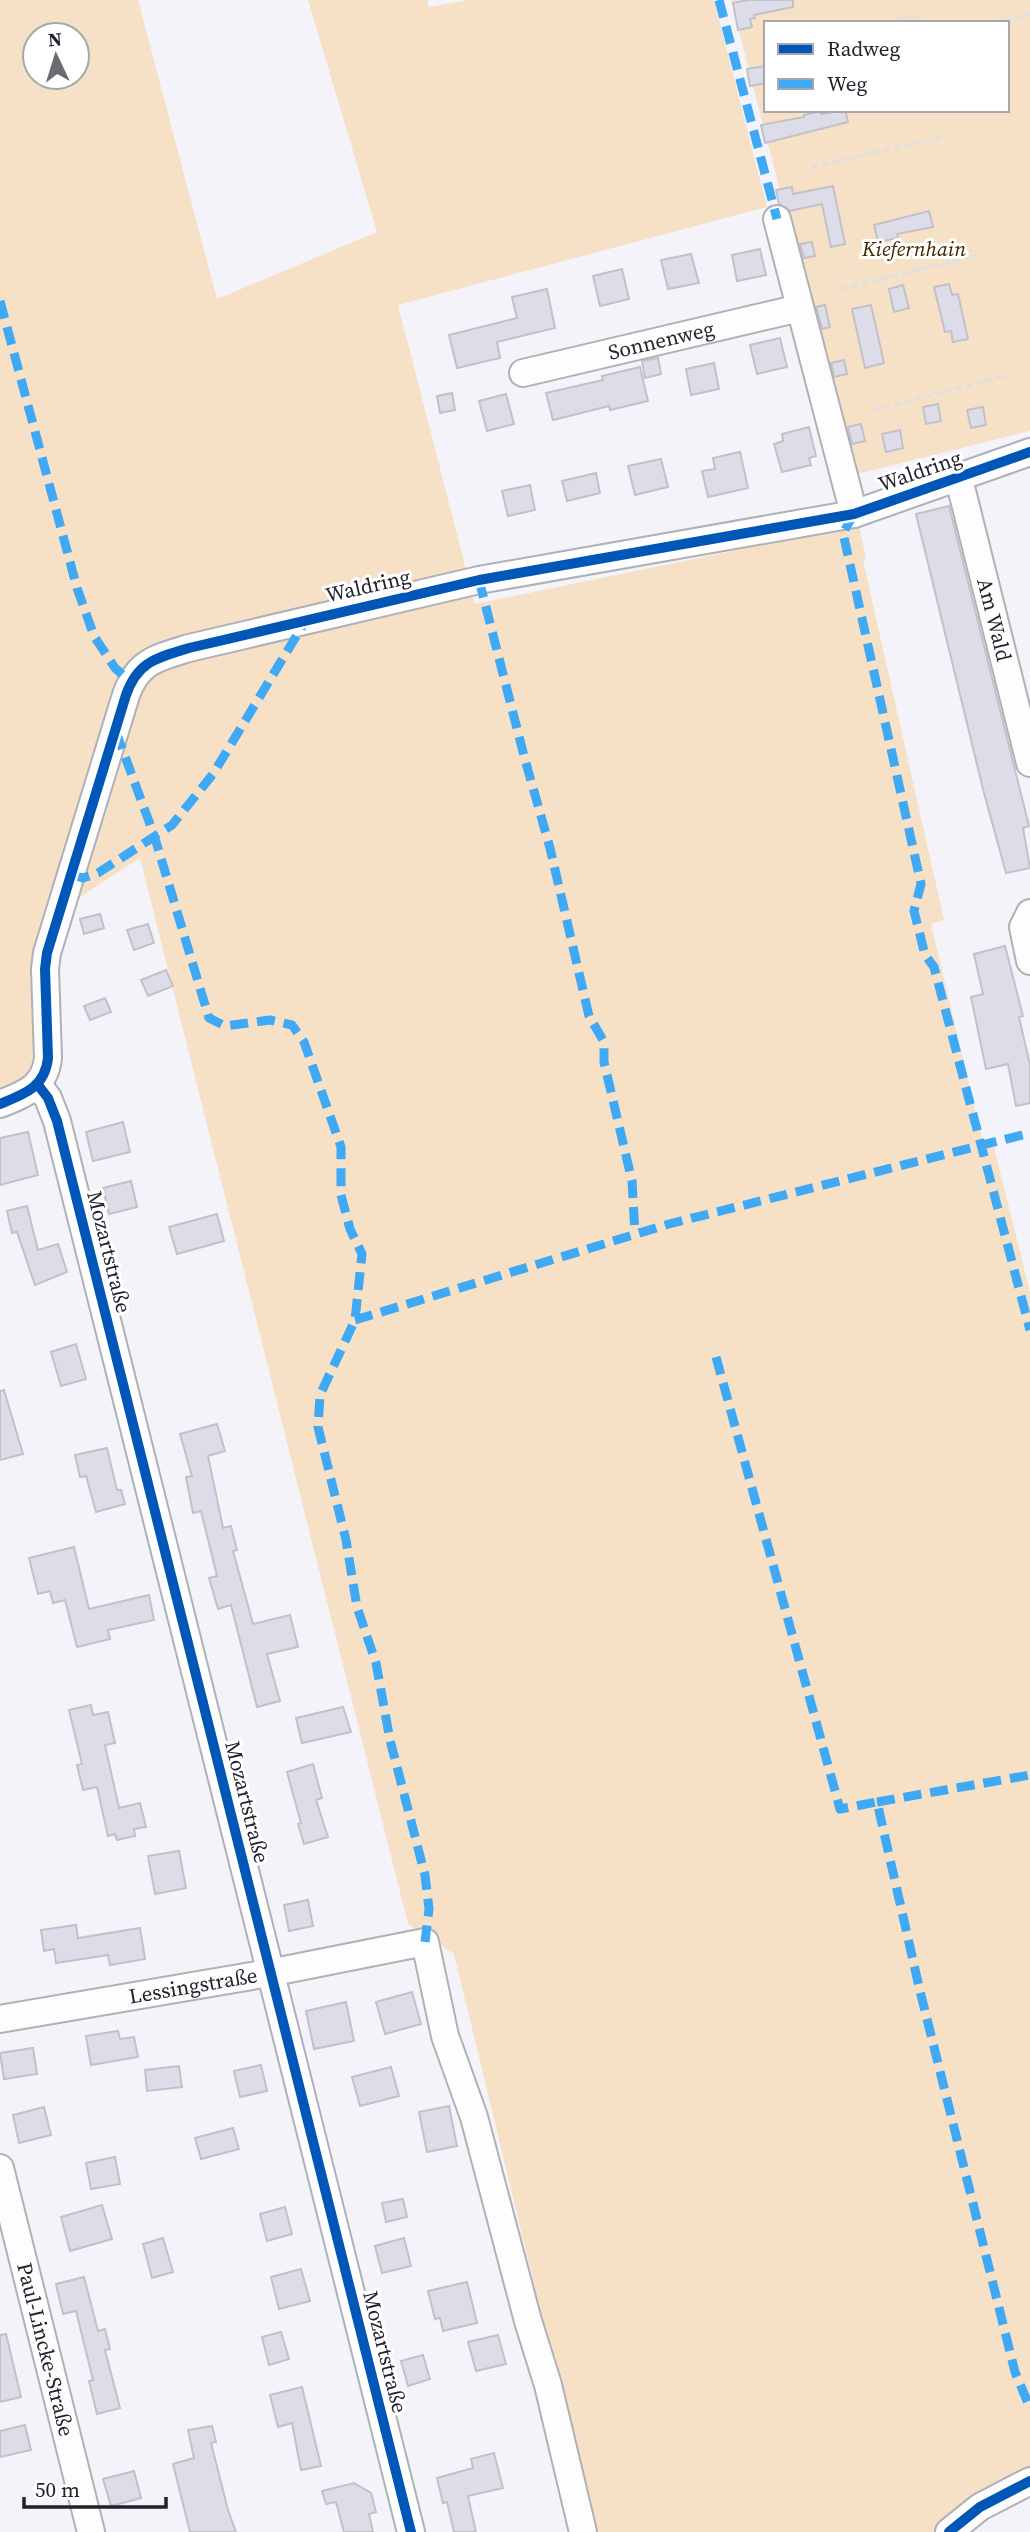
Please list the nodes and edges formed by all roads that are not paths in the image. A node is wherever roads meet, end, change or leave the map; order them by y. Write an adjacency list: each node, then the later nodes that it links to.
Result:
1 (777, 219): 2 (street)
2 (800, 308): 3 (street, Sonnenweg); 6 (street)
3 (523, 373)
4 (1030, 452): 5 (street, Waldring)
5 (959, 479): 6 (street, Waldring); 7 (street, Am Wald)
6 (854, 514): 10 (street, Waldring)
7 (1030, 763)
8 (1028, 924): 9 (street)
9 (1030, 961)
10 (38, 1085): 11 (street); 12 (street, Mozartstraße)
11 (0, 1104)
12 (269, 1973): 13 (street, Lessingstraße); 17 (street, Mozartstraße); 18 (street, Lessingstraße)
13 (0, 2019)
14 (0, 2168): 16 (street, Paul-Lincke-Straße)
15 (1030, 2481): 19 (street)
16 (92, 2532)
17 (411, 2532)
18 (583, 2532)
19 (949, 2532)

